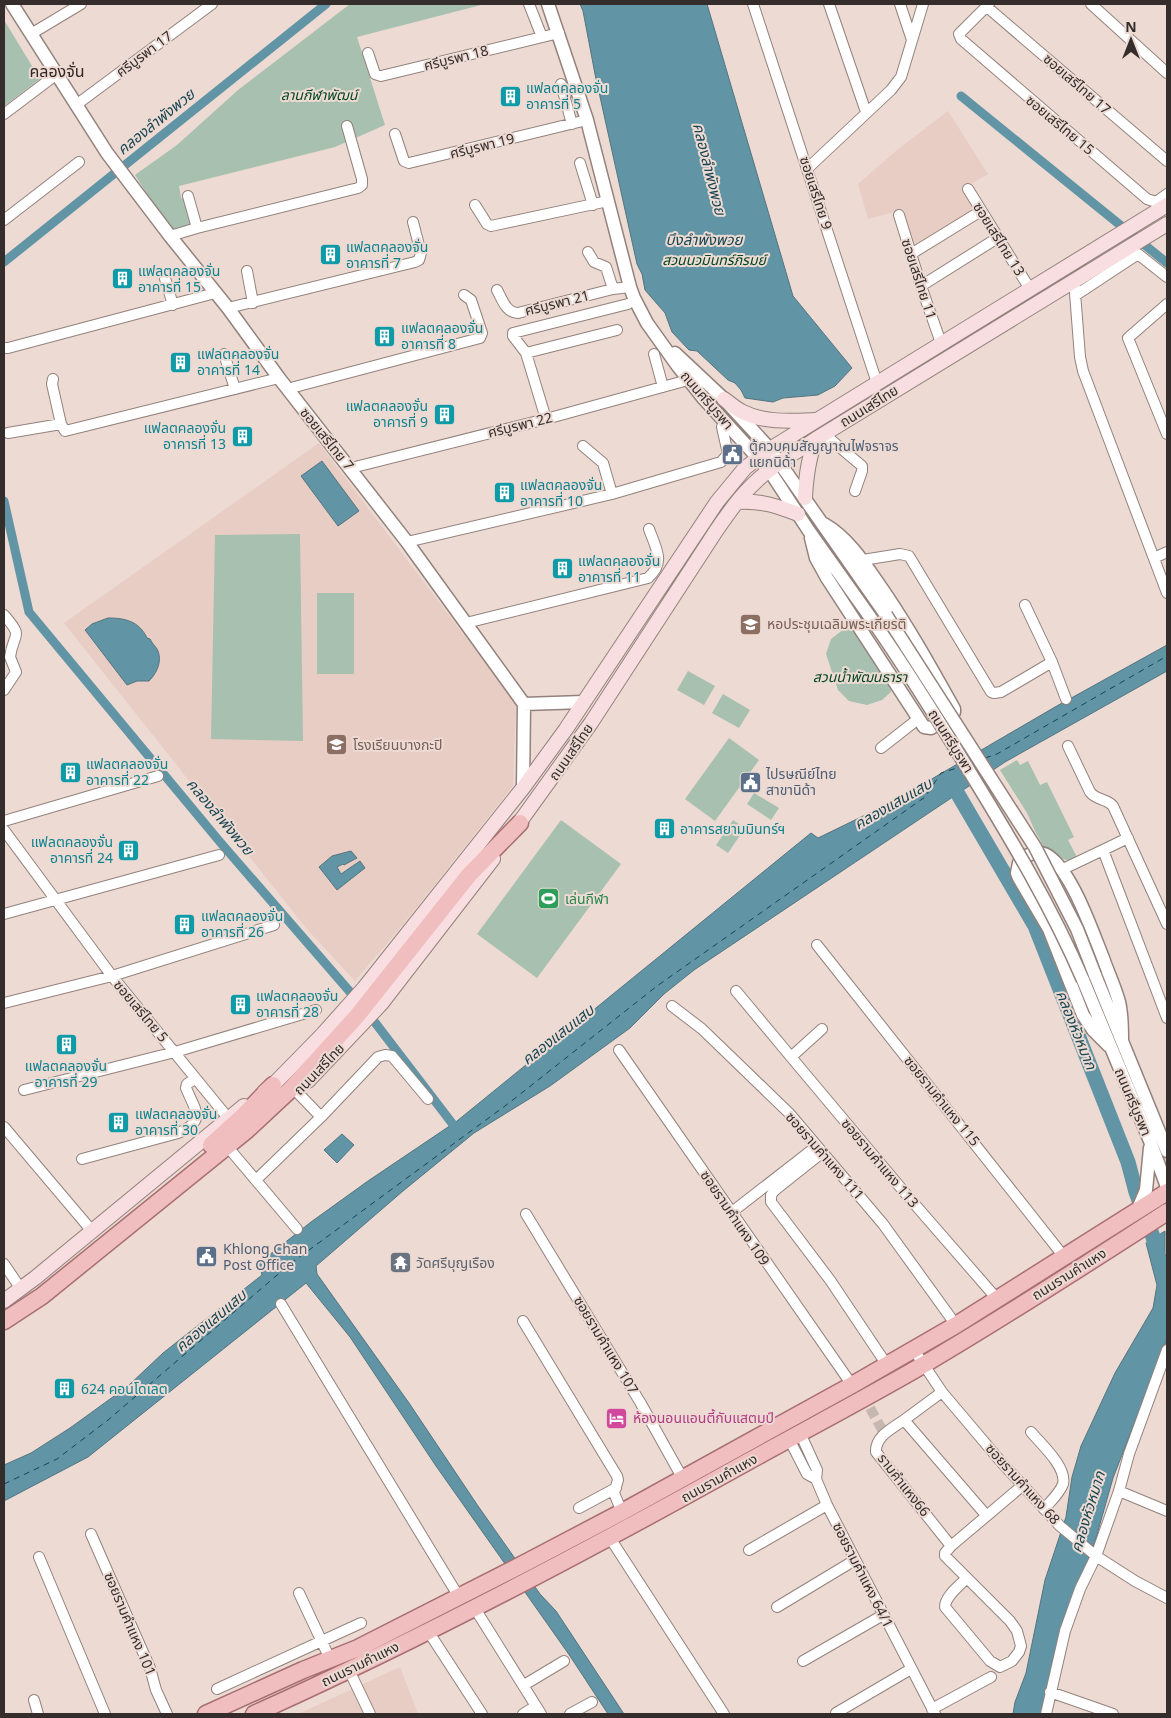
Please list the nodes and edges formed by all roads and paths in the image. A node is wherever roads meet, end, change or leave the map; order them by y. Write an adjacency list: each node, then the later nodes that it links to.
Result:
1 (12, 4): 13 (street, ซอยเสรีไทย 7)
2 (81, 4): 13 (street)
3 (212, 4): 20 (street, ศรีบูรพา 17)
4 (529, 4): 14 (street)
5 (548, 4): 12 (street, ถนนศรีบูรพา)
6 (753, 4): 30 (street, ซอยเสรีไทย 9)
7 (829, 4): 21 (street)
8 (900, 4): 15 (street)
9 (923, 4): 15 (street)
10 (1091, 4): 17 (street)
11 (988, 5): 27 (street, ซอยเสรีไทย 17); 32 (street, ซอยเสรีไทย 15)
12 (559, 33): 14 (street, ศรีบูรพา 18); 23 (street, ถนนศรีบูรพา)
13 (31, 34): 18 (street, ซอยเสรีไทย 7)
14 (542, 37): 16 (street, ศรีบูรพา 18)
15 (912, 40): 21 (street)
16 (368, 53)
17 (1167, 73)
18 (57, 74): 20 (street, ซอยเสรีไทย 7); 22 (street)
19 (561, 84): 24 (street)
20 (76, 104): 44 (street, ซอยเสรีไทย 7)
21 (866, 112): 30 (street)
22 (4, 114)
23 (586, 120): 24 (street, ศรีบูรพา 19); 34 (street, ถนนศรีบูรพา)
24 (572, 124): 26 (street, ศรีบูรพา 19)
25 (347, 126): 43 (street)
26 (395, 134)
27 (1167, 161)
28 (79, 162): 40 (street)
29 (580, 163): 36 (street)
30 (808, 168): 77 (street, ซอยเสรีไทย 9)
31 (968, 189): 38 (street, ซอยเสรีไทย 13)
32 (1167, 194)
33 (188, 196): 43 (street)
34 (608, 201): 36 (street); 55 (street, ถนนศรีบูรพา)
35 (475, 205): 36 (street)
36 (593, 205)
37 (1167, 205): 57 (main road, ถนนเสรีไทย)
38 (981, 211): 45 (street, ซอยเสรีไทย 13); 48 (street)
39 (899, 215): 48 (street, ซอยเสรีไทย 11)
40 (4, 220)
41 (413, 222): 62 (street)
42 (1167, 224): 46 (main road, ถนนเสรีไทย)
43 (197, 228): 44 (street)
44 (170, 236): 59 (street, ซอยเสรีไทย 7)
45 (999, 237): 54 (street); 57 (street, ซอยเสรีไทย 13)
46 (1136, 243): 49 (street); 53 (main road, ถนนเสรีไทย)
47 (588, 252): 56 (street)
48 (910, 254): 54 (street, ซอยเสรีไทย 11)
49 (1167, 270)
50 (246, 271): 62 (street)
51 (164, 275): 65 (street)
52 (1167, 277): 61 (street)
53 (1074, 280): 61 (street); 88 (main road, ถนนเสรีไทย)
54 (921, 286): 69 (street, ซอยเสรีไทย 11)
55 (630, 287): 56 (street, ศรีบูรพา 21); 68 (street, ถนนศรีบูรพา)
56 (613, 289): 58 (street, ศรีบูรพา 21)
57 (1030, 289): 69 (main road, ถนนเสรีไทย)
58 (497, 290)
59 (216, 293): 65 (street); 66 (street, ซอยเสรีไทย 7)
60 (464, 295): 80 (street)
61 (1076, 295): 105 (street)
62 (253, 303): 66 (street)
63 (628, 304): 71 (street)
64 (1167, 304): 87 (street)
65 (172, 305): 70 (street)
66 (228, 308): 74 (street, ซอยเสรีไทย 7)
67 (617, 330): 71 (street)
68 (660, 340): 76 (street, ถนนศรีบูรพา); 81 (street, ถนนศรีบูรพา)
69 (941, 343): 77 (main road, ถนนเสรีไทย)
70 (4, 348)
71 (526, 353): 82 (street)
72 (224, 354): 79 (street)
73 (654, 354): 78 (street)
74 (279, 378): 79 (street); 80 (street, ซอยเสรีไทย 7)
75 (53, 379): 84 (street)
76 (688, 380): 78 (street, ศรีบูรพา 22); 91 (street, ถนนศรีบูรพา)
77 (877, 383): 83 (main road, ถนนเสรีไทย)
78 (663, 387): 82 (street, ศรีบูรพา 22)
79 (235, 389): 84 (street)
80 (287, 389): 93 (street, ซอยเสรีไทย 7)
81 (724, 398): 83 (main road); 90 (street, ถนนศรีบูรพา)
82 (546, 419): 93 (street, ศรีบูรพา 22)
83 (818, 420): 90 (main road, ถนนเสรีไทย)
84 (61, 424): 86 (street)
85 (722, 427): 96 (street)
86 (8, 433)
87 (1167, 434)
88 (820, 437): 92 (main road, ถนนเสรีไทย); 95 (street); 97 (main road)
89 (583, 446): 96 (street)
90 (770, 449): 91 (main road, ถนนเสรีไทย); 92 (street, ถนนศรีบูรพา)
91 (758, 457): 94 (street, ถนนศรีบูรพา); 114 (main road, ถนนเสรีไทย)
92 (780, 462): 94 (main road, ถนนเสรีไทย); 97 (street, ถนนศรีบูรพา)
93 (351, 468): 103 (street, ซอยเสรีไทย 7)
94 (769, 470): 98 (main road, ถนนเสรีไทย); 99 (street, ถนนศรีบูรพา)
95 (855, 491)
96 (612, 494): 103 (street)
97 (805, 498): 100 (street, ถนนศรีบูรพา)
98 (737, 502): 99 (main road); 122 (main road, ถนนเสรีไทย)
99 (798, 514): 102 (street, ถนนศรีบูรพา)
100 (824, 524): 106 (street); 134 (street, ถนนศรีบูรพา, bridge)
101 (650, 530): 110 (street)
102 (809, 531): 116 (street); 134 (street, ถนนศรีบูรพา, bridge)
103 (408, 542): 110 (street, ซอยเสรีไทย 7)
104 (1167, 552): 105 (street)
105 (1154, 558): 107 (street)
106 (863, 560): 111 (street); 116 (street)
107 (1167, 593)
108 (1025, 605): 111 (street)
109 (4, 615): 112 (street)
110 (466, 623): 115 (street, ซอยเสรีไทย 7)
111 (1052, 662): 113 (street)
112 (4, 690)
113 (1066, 699)
114 (584, 702): 115 (street); 120 (main road, ถนนเสรีไทย)
115 (524, 704): 120 (street)
116 (918, 719): 118 (street)
117 (1068, 746): 124 (street)
118 (882, 748)
119 (158, 776): 121 (street)
120 (523, 788): 147 (main road, ถนนเสรีไทย)
121 (4, 821)
122 (520, 823): 149 (main road, ถนนเสรีไทย); 176 (main road)
123 (4, 830): 128 (street, ซอยเสรีไทย 5)
124 (1128, 838): 125 (street); 130 (street)
125 (1102, 850): 127 (street); 139 (street)
126 (219, 855): 128 (street)
127 (1061, 870): 141 (street); 142 (street)
128 (56, 900): 129 (street); 133 (street, ซอยเสรีไทย 5)
129 (4, 914)
130 (1167, 924)
131 (274, 925): 133 (street)
132 (817, 945): 168 (street, ซอยรามคำแหง 115)
133 (112, 976): 136 (street); 144 (street, ซอยเสรีไทย 5)
134 (1089, 978): 141 (street, ถนนศรีบูรพา); 142 (street, ถนนศรีบูรพา)
135 (736, 992): 145 (street, ซอยรามคำแหง 113)
136 (4, 1003)
137 (672, 1006): 155 (street, ซอยรามคำแหง 111)
138 (316, 1010): 144 (street)
139 (1167, 1018)
140 (822, 1028): 145 (street)
141 (1122, 1040): 154 (street, ถนนศรีบูรพา)
142 (1109, 1046): 154 (street, ถนนศรีบูรพา)
143 (619, 1050): 163 (street, ซอยรามคำแหง 109)
144 (175, 1052): 146 (street, ซอยเสรีไทย 5); 148 (street)
145 (791, 1057): 171 (street, ซอยรามคำแหง 113)
146 (195, 1079): 152 (street, ซอยเสรีไทย 5); 158 (street)
147 (272, 1085): 152 (main road, ถนนเสรีไทย); 174 (main road)
148 (24, 1090)
149 (297, 1092): 151 (street); 157 (main road, ถนนเสรีไทย)
150 (428, 1099): 151 (street)
151 (321, 1117): 159 (street)
152 (228, 1118): 167 (main road, ถนนเสรีไทย)
153 (4, 1126): 167 (street)
154 (1159, 1138): 156 (street, ถนนศรีบูรพา); 160 (street, ถนนศรีบูรพา); 164 (street)
155 (818, 1151): 163 (street); 177 (street, ซอยรามคำแหง 111); 182 (street)
156 (1167, 1151)
157 (232, 1152): 159 (street); 178 (main road, ถนนเสรีไทย)
158 (82, 1158)
159 (256, 1180): 166 (street)
160 (1167, 1187)
161 (1167, 1192): 162 (main road, ถนนรามคำแหง)
162 (1158, 1211): 164 (main road, ถนนรามคำแหง); 181 (main road, ถนนรามคำแหง)
163 (732, 1212): 183 (street, ซอยรามคำแหง 109)
164 (1136, 1213): 168 (main road, ถนนรามคำแหง)
165 (526, 1214): 188 (street, ซอยรามคำแหง 107)
166 (297, 1229)
167 (92, 1231): 170 (main road, ถนนเสรีไทย)
168 (1065, 1258): 171 (main road, ถนนรามคำแหง)
169 (4, 1264): 170 (street)
170 (21, 1289): 172 (main road, ถนนเสรีไทย)
171 (998, 1300): 177 (main road, ถนนรามคำแหง)
172 (4, 1301)
173 (282, 1304): 209 (street)
174 (4, 1310)
175 (523, 1320): 190 (street)
176 (4, 1321)
177 (956, 1325): 179 (main road, ถนนรามคำแหง)
178 (4, 1328)
179 (914, 1350): 181 (street, ซอยรามคำแหง 68); 182 (main road, ถนนรามคำแหง)
180 (1167, 1350): 191 (street)
181 (924, 1364): 184 (street, ซอยรามคำแหง 68); 187 (main road, ถนนรามคำแหง)
182 (887, 1365): 183 (main road, ถนนรามคำแหง)
183 (852, 1385): 188 (main road, ถนนรามคำแหง)
184 (942, 1392): 185 (street, รามคำแหง66); 189 (street, ซอยรามคำแหง 68)
185 (904, 1420): 197 (street); 200 (street, รามคำแหง66)
186 (1031, 1432): 194 (street)
187 (794, 1436): 192 (street, ซอยรามคำแหง 64/1); 199 (main road, ถนนรามคำแหง)
188 (683, 1479): 196 (main road, ถนนรามคำแหง)
189 (1022, 1486): 194 (street, ซอยรามคำแหง 68); 197 (street)
190 (616, 1488): 193 (street); 196 (street)
191 (1119, 1492): 195 (street); 202 (street)
192 (827, 1505): 201 (street); 204 (street, ซอยรามคำแหง 64/1)
193 (579, 1508)
194 (1044, 1509): 202 (street, ซอยรามคำแหง 68)
195 (1167, 1511)
196 (622, 1512): 205 (main road, ถนนรามคำแหง)
197 (986, 1515): 200 (street)
198 (91, 1534): 235 (street, ซอยรามคำแหง 101)
199 (610, 1538): 205 (main road, ถนนรามคำแหง); 242 (street)
200 (951, 1546): 206 (street)
201 (749, 1550)
202 (1095, 1555): 210 (street, ซอยรามคำแหง 68); 226 (street)
203 (39, 1556): 234 (street)
204 (855, 1560): 212 (street); 213 (street, ซอยรามคำแหง 64/1)
205 (531, 1570): 207 (main road, ถนนรามคำแหง)
206 (967, 1578): 206 (street)
207 (507, 1581): 209 (main road, ถนนรามคำแหง); 211 (main road, ถนนรามคำแหง)
208 (298, 1593): 216 (street)
209 (460, 1597): 217 (main road, ถนนรามคำแหง)
210 (1167, 1598)
211 (474, 1607): 215 (main road, ถนนรามคำแหง); 224 (street)
212 (777, 1607)
213 (883, 1615): 219 (street); 221 (street, ซอยรามคำแหง 64/1)
214 (361, 1623): 216 (street)
215 (428, 1630): 222 (main road, ถนนรามคำแหง); 239 (street)
216 (322, 1641): 218 (street); 225 (street)
217 (358, 1648): 218 (main road, ถนนรามคำแหง); 237 (main road, ถนนรามคำแหง)
218 (330, 1658): 236 (main road, ถนนรามคำแหง)
219 (803, 1661)
220 (564, 1662): 224 (street)
221 (911, 1669): 230 (street, ซอยรามคำแหง 64/1); 232 (street)
222 (349, 1670): 231 (main road, ถนนรามคำแหง); 238 (street)
223 (991, 1677): 230 (street)
224 (524, 1685): 229 (street)
225 (218, 1689)
226 (1050, 1692): 243 (street); 244 (street)
227 (34, 1700): 233 (street)
228 (592, 1702): 241 (street)
229 (539, 1710): 240 (street)
230 (934, 1711)
231 (263, 1713)
232 (836, 1713)
233 (38, 1714)
234 (105, 1714)
235 (168, 1714)
236 (206, 1714)
237 (230, 1714)
238 (370, 1714)
239 (482, 1714)
240 (523, 1714)
241 (570, 1714)
242 (724, 1714)
243 (1046, 1714)
244 (1113, 1714)

